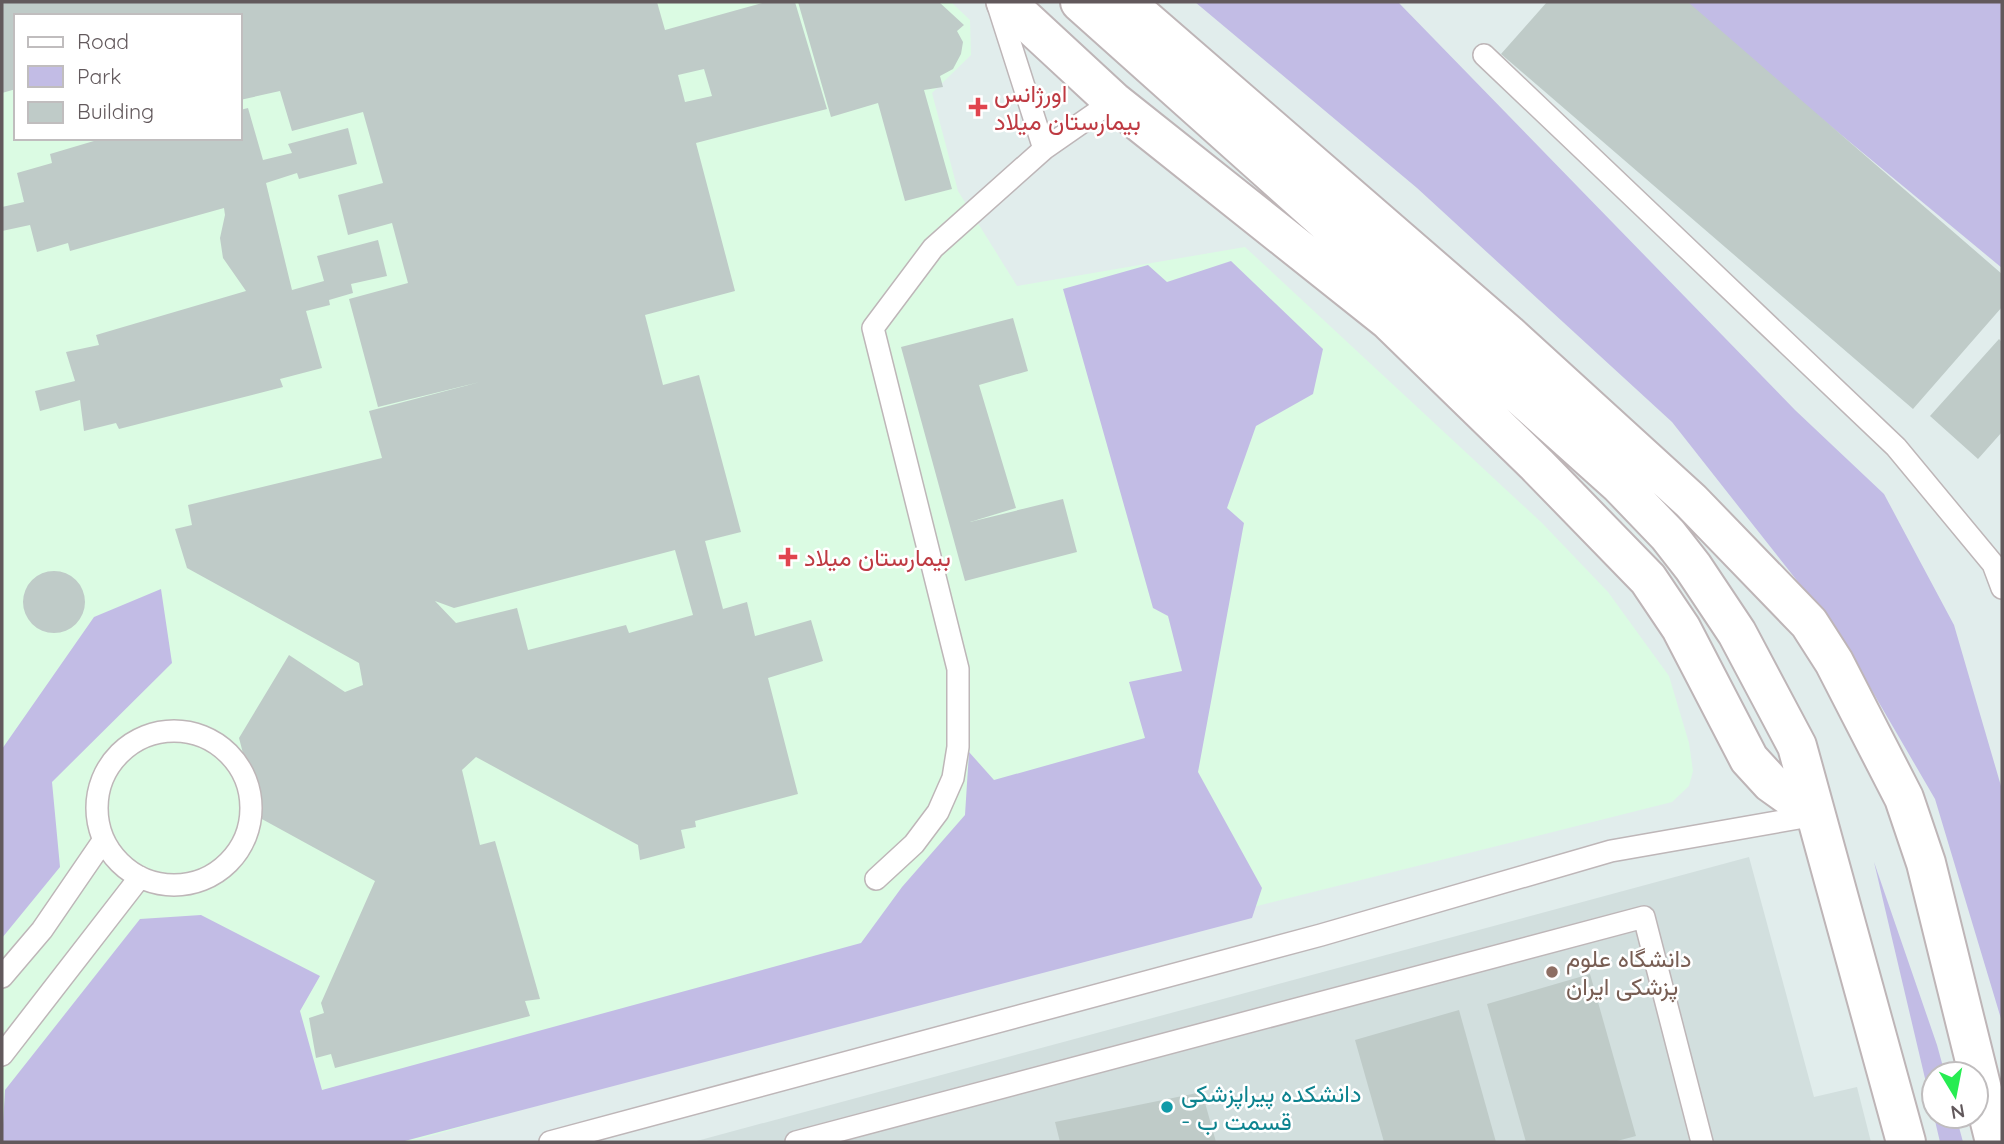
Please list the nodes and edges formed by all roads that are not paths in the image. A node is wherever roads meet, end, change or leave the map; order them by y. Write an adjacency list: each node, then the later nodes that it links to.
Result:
1 (997, 2): 7 (lane)
2 (1006, 2): 6 (main road)
3 (1080, 2): 9 (main road)
4 (1125, 2): 19 (main road)
5 (1484, 55): 8 (lane)
6 (1113, 100): 7 (lane); 9 (main road)
7 (1044, 149): 12 (lane)
8 (2002, 588)
9 (1816, 815): 15 (lane); 18 (main road)
10 (103, 841): 11 (lane); 11 (lane); 13 (lane)
11 (140, 877): 14 (lane)
12 (876, 879)
13 (2, 977)
14 (2, 1055)
15 (550, 1142)
16 (796, 1142): 17 (lane)
17 (1702, 1142)
18 (1906, 1142)
19 (1995, 1142)

